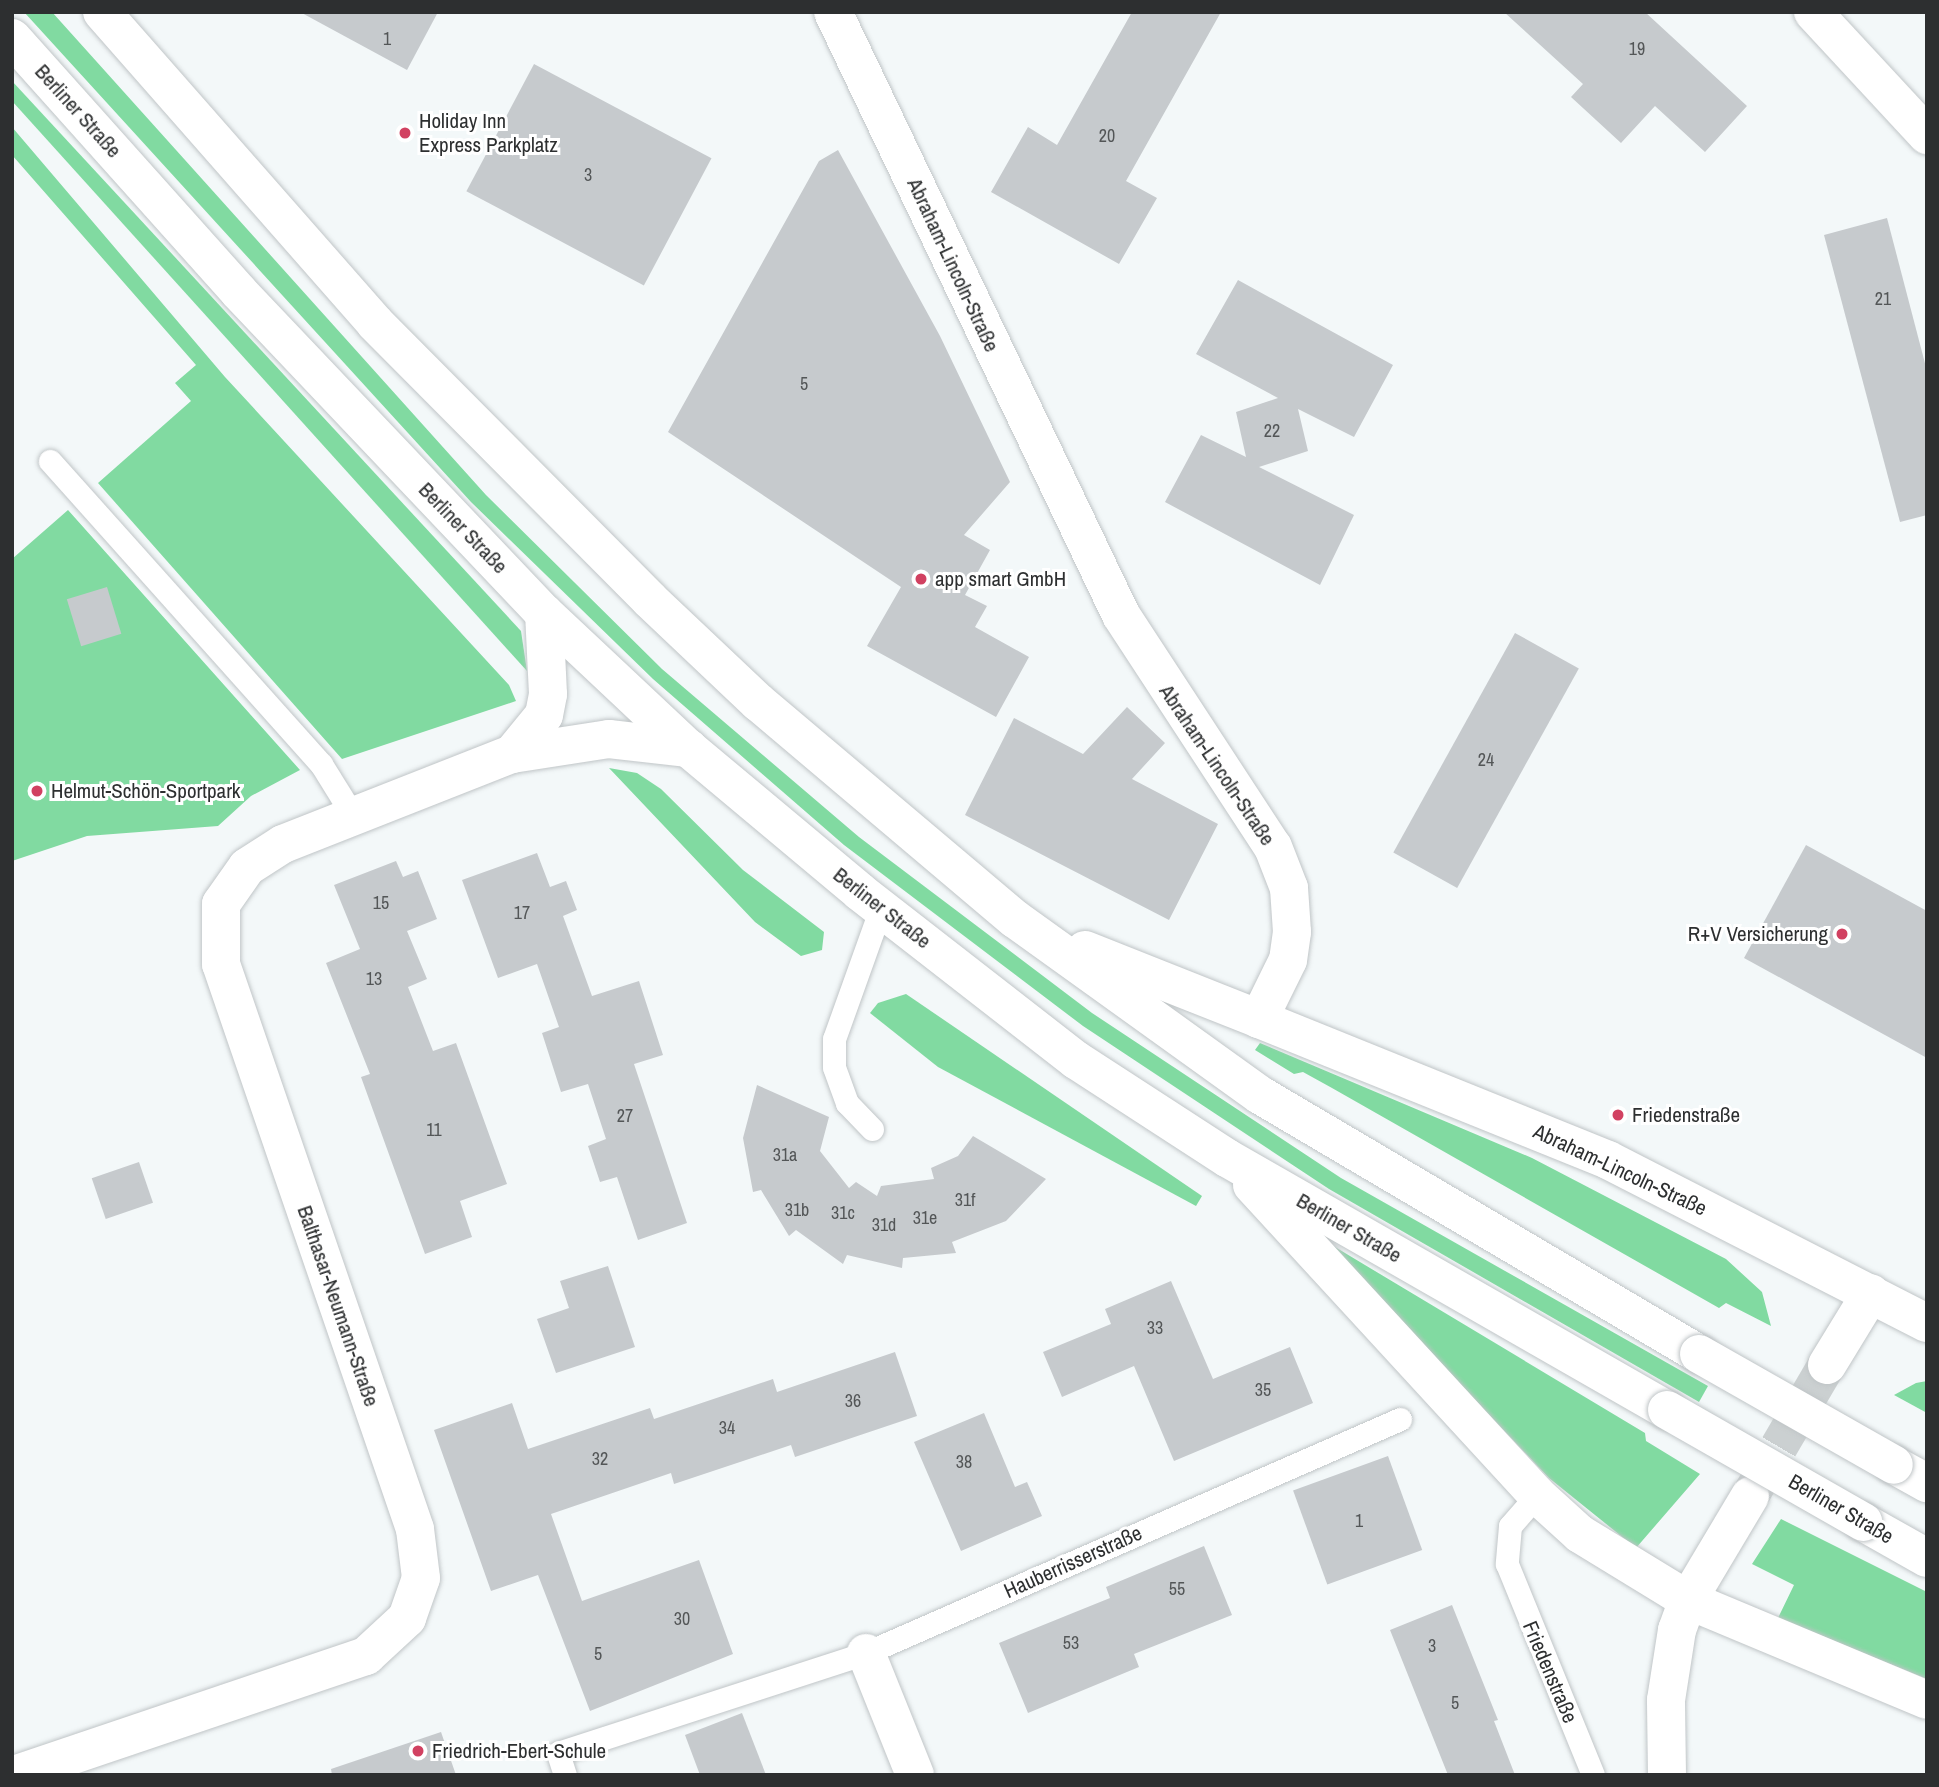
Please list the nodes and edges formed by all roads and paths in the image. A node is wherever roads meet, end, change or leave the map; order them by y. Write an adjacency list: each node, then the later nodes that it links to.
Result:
1 (102, 12): 12 (main road)
2 (833, 12): 13 (main road, Abraham-Lincoln-Straße)
3 (1813, 12): 5 (main road)
4 (12, 38): 7 (main road, Berliner Straße)
5 (1927, 135)
6 (50, 461): 10 (lane)
7 (544, 613): 8 (main road, Berliner Straße); 9 (main road)
8 (688, 748): 9 (main road, Balthasar-Neumann-Straße); 11 (main road, Berliner Straße)
9 (512, 754): 10 (main road, Balthasar-Neumann-Straße)
10 (352, 814): 27 (main road, Balthasar-Neumann-Straße)
11 (881, 908): 14 (lane); 15 (main road, Berliner Straße)
12 (1014, 919): 13 (main road); 20 (main road, bridge)
13 (1259, 1019): 16 (main road, Abraham-Lincoln-Straße)
14 (872, 1129)
15 (1227, 1158): 21 (main road); 23 (main road, Berliner Straße, bridge)
16 (1871, 1293): 17 (main road, Abraham-Lincoln-Straße); 18 (main road)
17 (1927, 1323)
18 (1827, 1365)
19 (1400, 1419): 25 (lane, Hauberrisserstraße)
20 (1911, 1474)
21 (1536, 1495): 24 (main road); 30 (lane, Friedenstraße)
22 (1751, 1496): 24 (main road)
23 (1927, 1558)
24 (1688, 1600): 26 (main road); 31 (main road)
25 (866, 1653): 28 (lane, Hauberrisserstraße); 29 (main road)
26 (1927, 1700)
27 (14, 1775)
28 (565, 1775)
29 (915, 1775)
30 (1593, 1775)
31 (1667, 1775)

